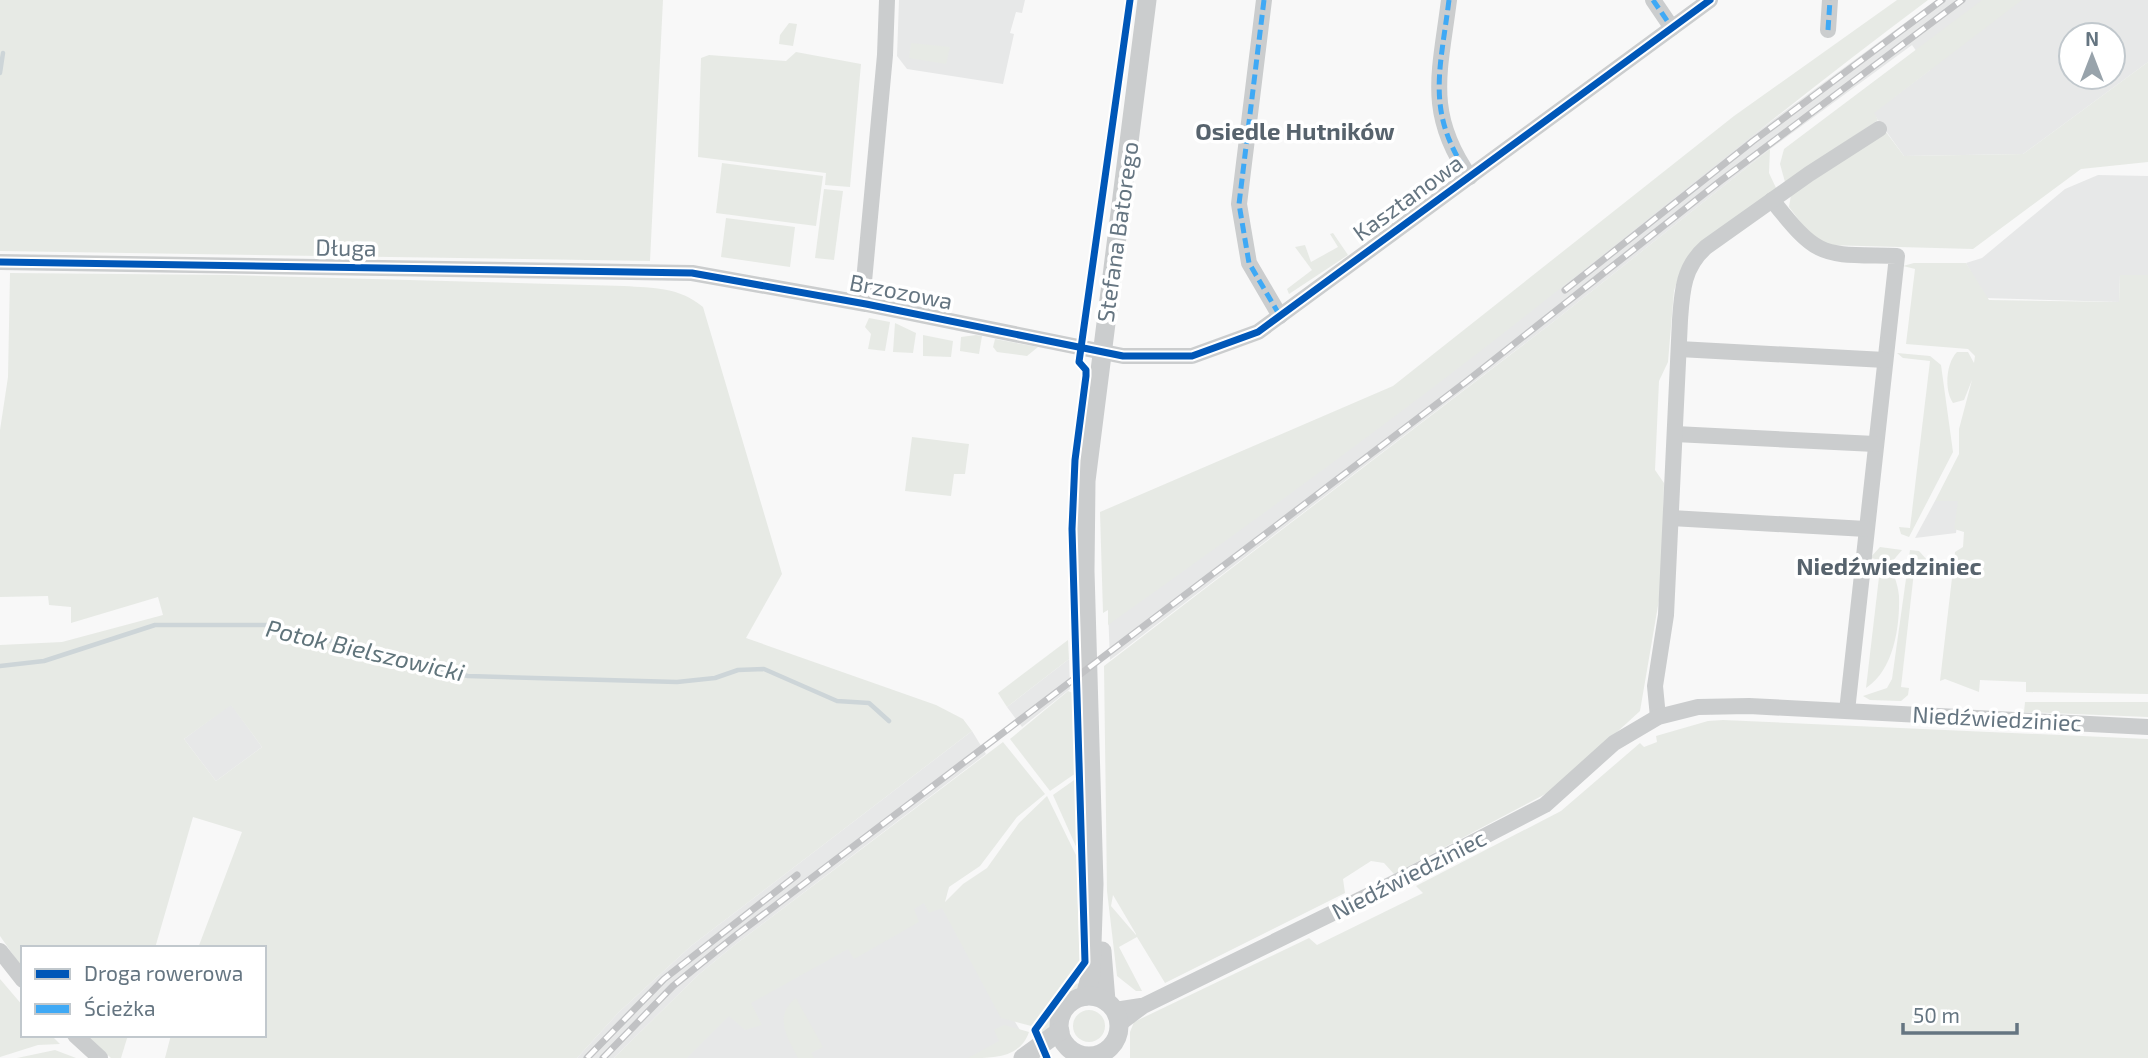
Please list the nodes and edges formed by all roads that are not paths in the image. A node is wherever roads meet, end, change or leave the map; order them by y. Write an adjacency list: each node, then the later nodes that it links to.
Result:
1 (887, 0): 15 (street, Brzozowa)
2 (1147, 0): 18 (street, Stefana Batorego)
3 (1264, 0): 16 (street)
4 (1449, 0): 11 (street)
5 (1653, 0): 8 (street)
6 (1710, 0): 8 (street, Kasztanowa)
7 (1830, 0): 9 (street)
8 (1671, 28): 11 (street, Kasztanowa)
9 (1828, 30)
10 (1880, 129): 12 (street)
11 (1470, 177): 16 (street, Kasztanowa)
12 (1772, 200): 17 (street); 19 (street)
13 (0, 262): 14 (street, Długa)
14 (692, 274): 15 (street, Brzozowa)
15 (862, 303): 18 (street, Brzozowa)
16 (1280, 316): 18 (street, Kasztanowa)
17 (1679, 349): 19 (street); 20 (street)
18 (1101, 354): 27 (street, Stefana Batorego)
19 (1885, 360): 21 (street)
20 (1675, 434): 21 (street); 22 (street)
21 (1875, 444): 23 (street)
22 (1671, 518): 23 (street); 25 (street)
23 (1866, 529): 24 (street)
24 (1847, 711): 25 (street, Niedźwiedziniec); 26 (street, Niedźwiedziniec)
25 (1658, 717): 31 (street, Niedźwiedziniec)
26 (2148, 727)
27 (1094, 884): 30 (street, Stefana Batorego); 31 (street, Stefana Batorego)
28 (0, 951): 29 (street)
29 (21, 977)
30 (1085, 996): 31 (street); 32 (street)
31 (1114, 1012): 34 (street)
32 (1060, 1031): 35 (street); 37 (street)
33 (77, 1037): 36 (street)
34 (1113, 1052): 35 (street)
35 (1079, 1056)
36 (100, 1058)
37 (1023, 1058)

